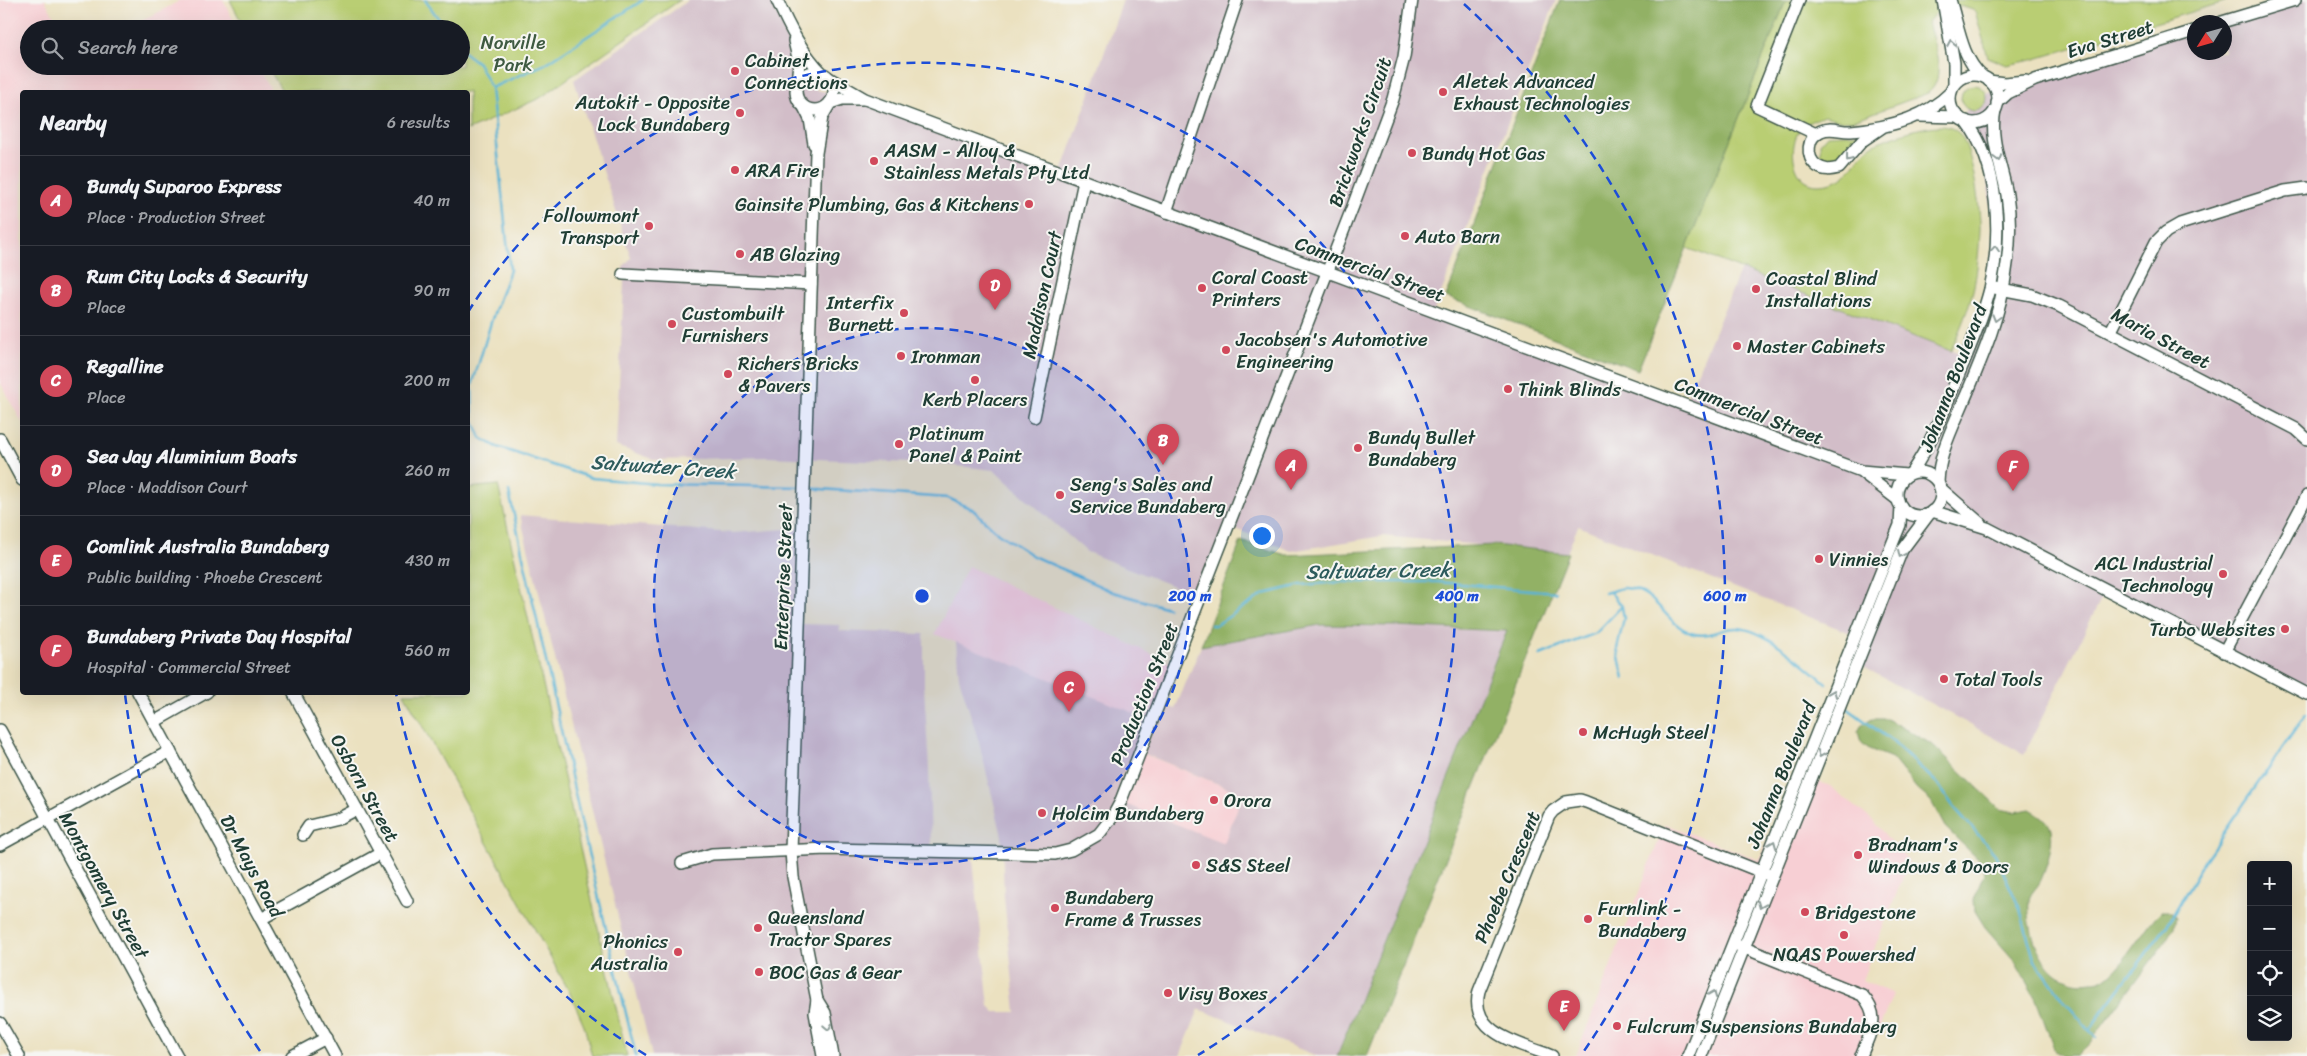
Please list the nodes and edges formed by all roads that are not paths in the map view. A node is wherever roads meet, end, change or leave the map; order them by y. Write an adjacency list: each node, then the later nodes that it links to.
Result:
1 (777, 0): 9 (street)
2 (1237, 0): 27 (street)
3 (1412, 0): 28 (street, Brickworks Circuit)
4 (1799, 0): 23 (street)
5 (1944, 0): 15 (street, one-way to 5)
6 (1950, 0): 12 (street)
7 (2295, 0): 8 (street)
8 (2232, 19)
9 (791, 29): 11 (street); 14 (street)
10 (2187, 33): 13 (street, Eva Street)
11 (825, 75): 14 (street); 16 (street, Commercial Street); 17 (street)
12 (1986, 79): 13 (street, Eva Street); 15 (street); 18 (street)
13 (2035, 80): 18 (street, Eva Street)
14 (797, 84): 19 (street)
15 (1952, 89): 20 (street); 21 (street)
16 (865, 99): 17 (street, Commercial Street); 25 (street, Commercial Street)
17 (830, 104): 19 (street); 24 (street, Enterprise Street)
18 (1996, 106): 21 (street); 32 (street, Johanna Boulevard, one-way to 32)
19 (804, 107): 24 (street, Enterprise Street)
20 (1914, 117): 21 (street); 22 (street)
21 (1962, 119): 31 (street, Johanna Boulevard, one-way to 21)
22 (1884, 126): 23 (street); 23 (street, one-way to 23)
23 (1816, 134)
24 (816, 154): 30 (street, Enterprise Street)
25 (1084, 181): 27 (street, Commercial Street); 34 (street, Maddison Court)
26 (2307, 188): 33 (street)
27 (1166, 212): 28 (street, Commercial Street)
28 (1328, 272): 38 (street, Commercial Street); 58 (street, Production Street)
29 (623, 274): 30 (street)
30 (811, 284): 58 (street, Enterprise Street)
31 (1990, 287): 32 (street, Maria Street); 39 (street, Johanna Boulevard)
32 (2003, 289): 33 (street, Maria Street); 41 (street, Johanna Boulevard, one-way to 41)
33 (2111, 331): 36 (street, Maria Street)
34 (1034, 417)
35 (0, 439): 37 (street)
36 (2307, 439)
37 (4, 454): 40 (street)
38 (1861, 472): 39 (street, Commercial Street); 43 (street, Commercial Street)
39 (1909, 474): 41 (street); 43 (street)
40 (20, 477)
41 (1939, 485): 44 (street); 45 (street)
42 (2307, 496): 46 (street)
43 (1899, 503): 44 (street); 61 (street, Johanna Boulevard, one-way to 43)
44 (1930, 513): 45 (street); 61 (street, Johanna Boulevard, one-way to 61)
45 (1987, 528): 46 (street)
46 (2224, 652): 47 (street)
47 (2307, 694)
48 (140, 695): 51 (street, Dr Mays Road)
49 (203, 695): 51 (street)
50 (295, 695): 54 (street, Osborn Street)
51 (154, 722): 53 (street, Dr Mays Road)
52 (0, 730): 55 (street, Montgomery Street)
53 (170, 751): 55 (street); 63 (street, Dr Mays Road)
54 (357, 809): 56 (street); 59 (street, Osborn Street)
55 (48, 818): 57 (street); 69 (street, Montgomery Street)
56 (303, 835)
57 (0, 845)
58 (791, 851): 60 (street, Production Street); 65 (street, Enterprise Street)
59 (381, 853): 62 (street, Osborn Street); 63 (street)
60 (682, 863)
61 (1767, 875): 64 (street, Johanna Boulevard); 74 (street, Phoebe Crescent)
62 (406, 901)
63 (261, 919): 67 (street, Dr Mays Road)
64 (1739, 945): 75 (street, Johanna Boulevard, one-way to 64); 76 (street, Johanna Boulevard); 77 (street)
65 (817, 1000): 72 (street, Enterprise Street); 73 (street, Enterprise Street, one-way to 73)
66 (0, 1025): 68 (street)
67 (326, 1038): 70 (street); 71 (street, Dr Mays Road)
68 (19, 1056)
69 (177, 1056)
70 (292, 1056)
71 (336, 1056)
72 (823, 1056)
73 (833, 1056)
74 (1552, 1056)
75 (1688, 1056)
76 (1701, 1056)
77 (1861, 1056)

